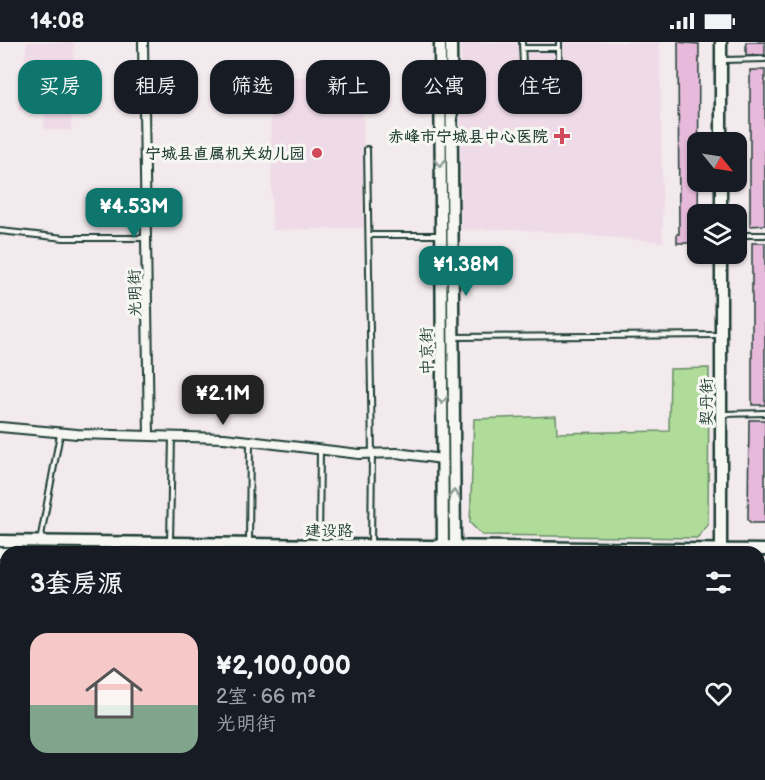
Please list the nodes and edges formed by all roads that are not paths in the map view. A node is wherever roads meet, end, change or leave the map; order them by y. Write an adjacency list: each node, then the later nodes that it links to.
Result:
1 (143, 42): 20 (street, 光明街)
2 (440, 42): 17 (main road, 中京街, one-way to 17)
3 (451, 42): 23 (main road, 中京街)
4 (522, 42): 7 (lane)
5 (559, 42): 8 (lane)
6 (720, 42): 12 (main road)
7 (522, 48): 8 (lane); 10 (lane)
8 (559, 48): 11 (lane)
9 (765, 59): 12 (lane)
10 (523, 60)
11 (559, 60)
12 (721, 60): 13 (main road)
13 (721, 132)
14 (367, 149): 16 (lane)
15 (0, 231): 20 (lane)
16 (369, 235): 17 (lane); 32 (lane)
17 (440, 235): 33 (main road, 中京街, one-way to 33)
18 (747, 235): 19 (lane)
19 (765, 235)
20 (147, 238): 28 (street, 光明街)
21 (721, 264): 22 (main road, 契丹街)
22 (721, 335): 23 (lane); 25 (main road, 契丹街)
23 (452, 337): 41 (main road, 中京街, one-way to 23)
24 (765, 413): 25 (lane)
25 (721, 414): 43 (main road, 契丹街)
26 (0, 427): 27 (street)
27 (60, 433): 28 (street); 35 (lane)
28 (149, 436): 29 (street)
29 (172, 436): 30 (street); 36 (lane)
30 (250, 441): 31 (street); 37 (lane)
31 (320, 449): 32 (street); 38 (lane)
32 (372, 454): 33 (street); 39 (lane)
33 (442, 459): 42 (main road, 中京街)
34 (0, 542): 35 (main road, 建设路)
35 (39, 542): 36 (main road, 建设路)
36 (170, 544): 37 (main road, 建设路)
37 (249, 544): 38 (main road, 建设路)
38 (319, 545): 39 (main road, 建设路)
39 (371, 545): 40 (main road, 建设路)
40 (390, 546)
41 (449, 546)
42 (449, 546)
43 (721, 546)

